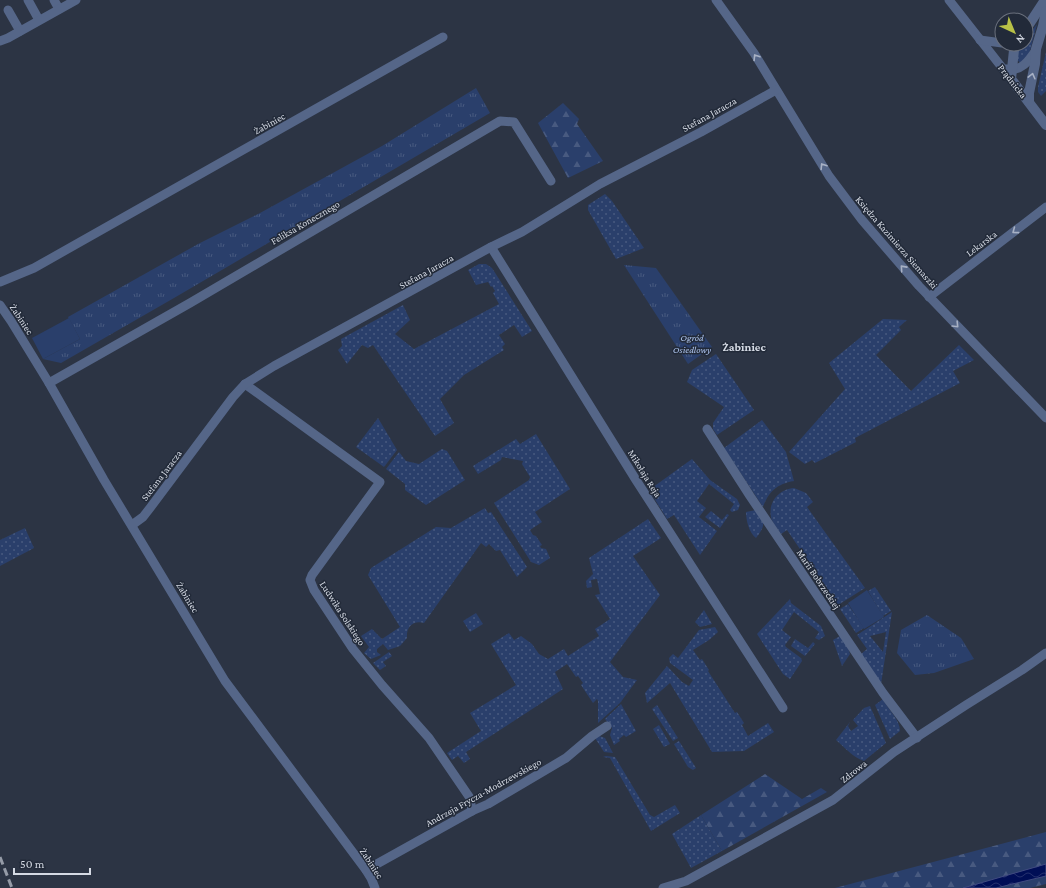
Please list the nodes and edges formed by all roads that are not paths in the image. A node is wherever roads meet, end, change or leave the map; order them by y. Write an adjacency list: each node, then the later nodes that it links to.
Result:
1 (28, 0): 11 (street)
2 (54, 0): 7 (street)
3 (76, 0): 7 (street)
4 (716, 0): 20 (street, Księdza Kazimierza Siemaszki, one-way to 4)
5 (949, 0): 14 (street, Prądnicka)
6 (1045, 0): 10 (street)
7 (59, 9): 11 (street)
8 (8, 10): 12 (street)
9 (1046, 10): 17 (street)
10 (1034, 17)
11 (39, 20): 12 (street)
12 (20, 31): 15 (street)
13 (443, 37): 26 (street, Żabiniec)
14 (980, 40): 16 (street); 19 (street, Prądnicka)
15 (0, 41)
16 (994, 42)
17 (1036, 49): 19 (street); 21 (street, one-way to 17)
18 (1014, 52): 19 (street)
19 (1009, 72): 21 (street, Prądnicka)
20 (776, 90): 25 (street, Stefana Jaracza); 27 (street, Księdza Kazimierza Siemaszki, one-way to 20)
21 (1029, 102): 22 (street, Prądnicka)
22 (1046, 125)
23 (551, 181): 29 (street, Feliksa Konecznego)
24 (1046, 207): 27 (street, Lekarska, one-way to 27)
25 (491, 247): 30 (street, Stefana Jaracza); 35 (street, Mikołaja Reja)
26 (0, 282)
27 (929, 296): 31 (street, Księdza Kazimierza Siemaszki, one-way to 31)
28 (0, 306): 29 (street, Żabiniec)
29 (48, 383): 33 (street, Żabiniec)
30 (245, 384): 33 (street, Stefana Jaracza); 38 (street, Ludwika Solskiego)
31 (1046, 418)
32 (707, 429): 37 (street, Marii Bobrzeckiej)
33 (132, 525): 39 (street, Żabiniec)
34 (1046, 653): 37 (street, Zdrowa)
35 (783, 708)
36 (607, 726): 38 (street, Andrzeja Frycza-Modrzewskiego)
37 (917, 738): 41 (street, Zdrowa)
38 (472, 811): 39 (street, Andrzeja Frycza-Modrzewskiego)
39 (366, 870): 40 (street, Żabiniec)
40 (375, 888)
41 (663, 888)

